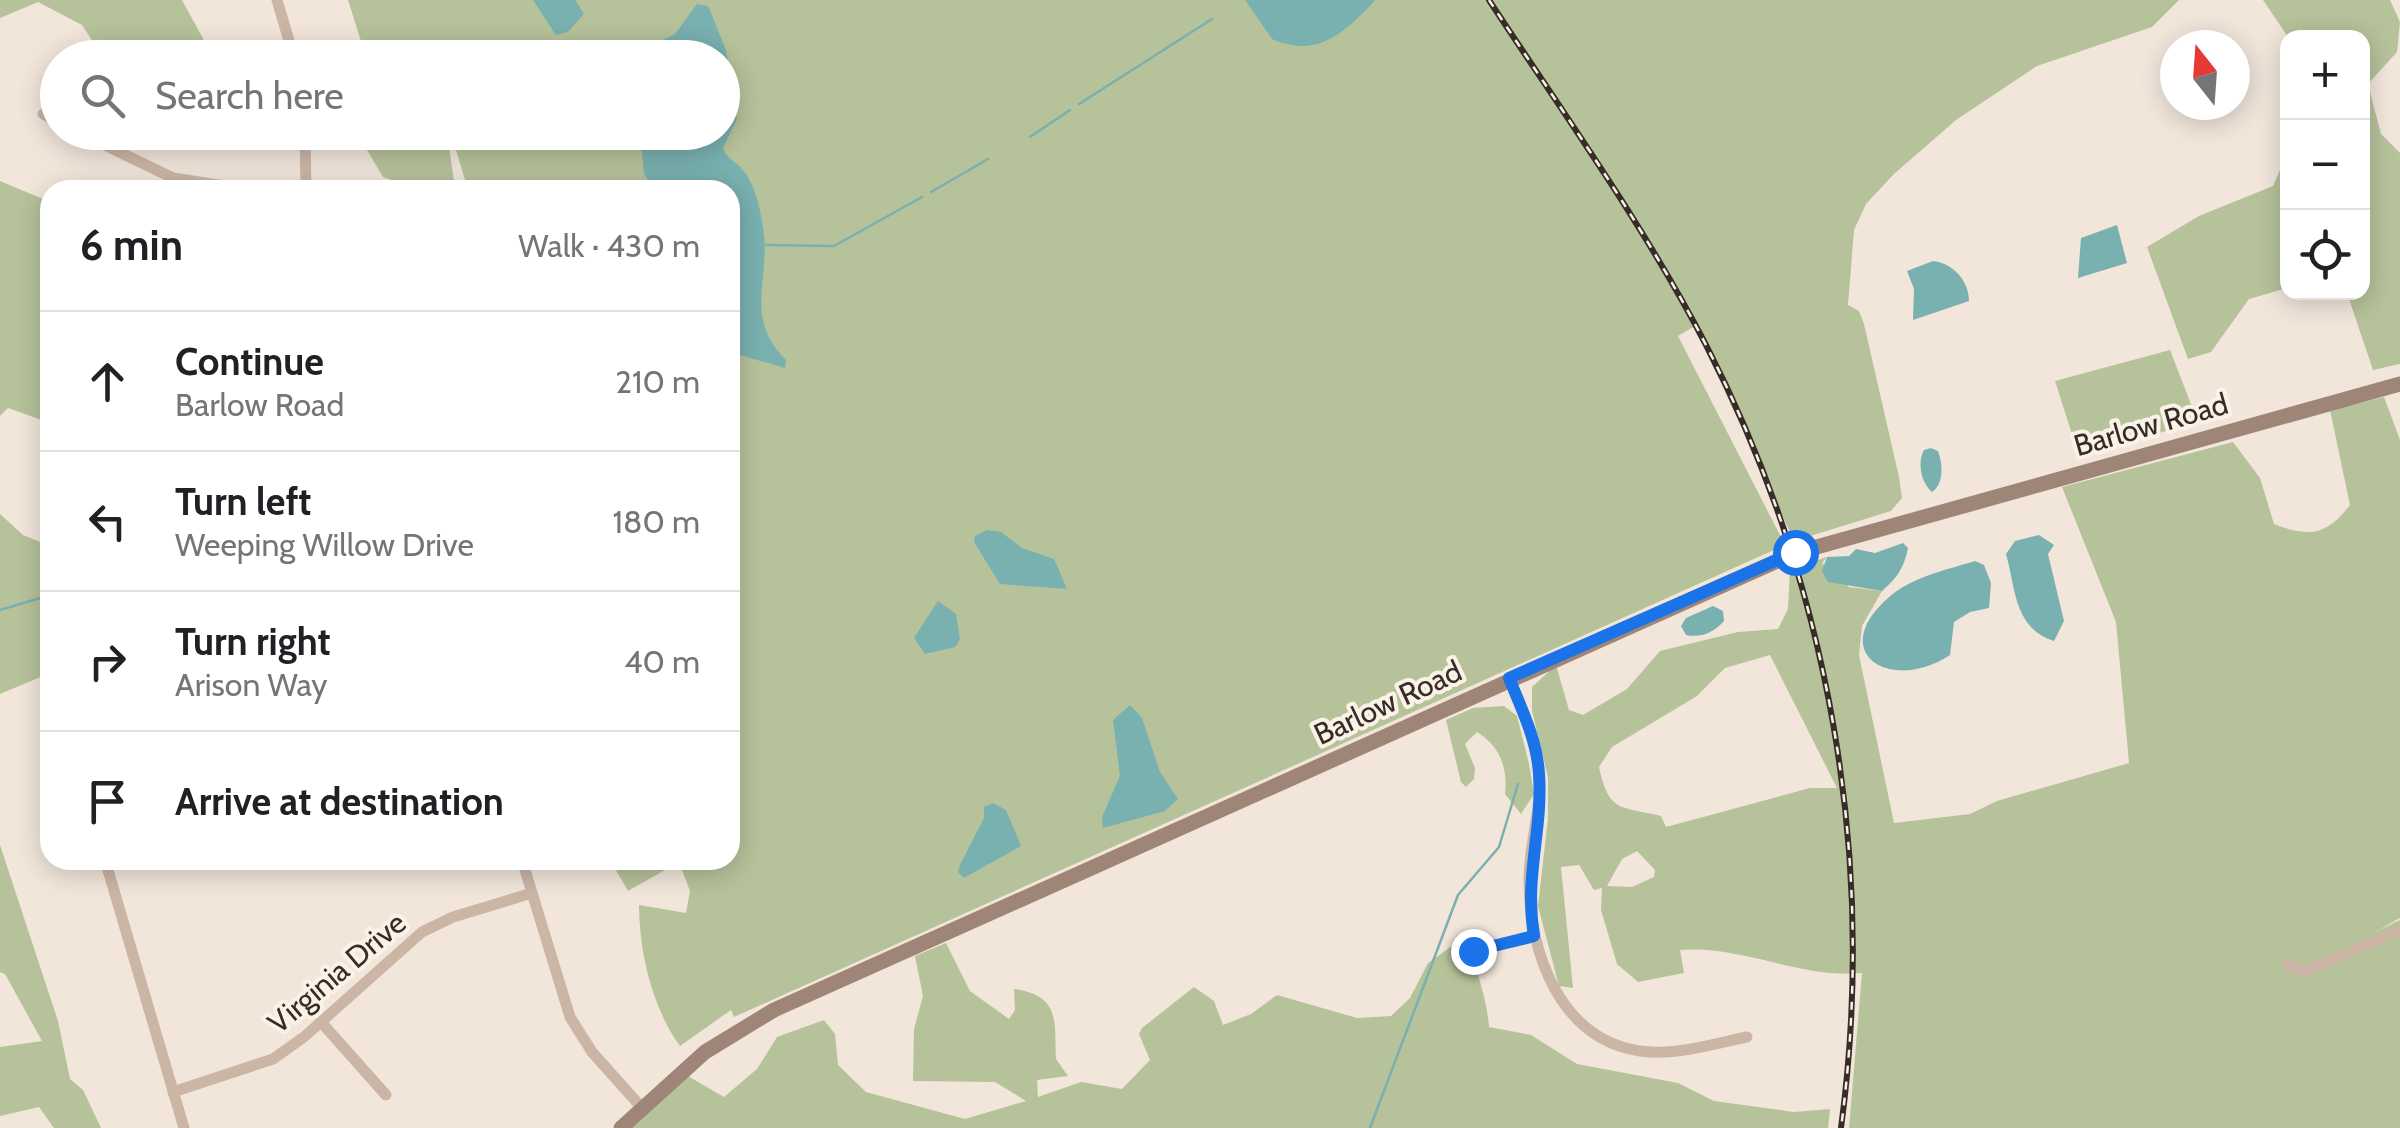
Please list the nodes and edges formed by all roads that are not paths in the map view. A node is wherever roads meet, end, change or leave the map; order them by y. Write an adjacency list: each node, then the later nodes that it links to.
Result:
1 (276, 0): 2 (street)
2 (288, 40)
3 (115, 150): 5 (street)
4 (306, 150): 6 (street)
5 (179, 180)
6 (306, 180)
7 (2400, 384): 8 (street, Barlow Road)
8 (1509, 678): 13 (street); 20 (street, Barlow Road)
9 (108, 870): 18 (street)
10 (525, 870): 11 (street)
11 (532, 893): 16 (street, Virginia Drive); 20 (street)
12 (2400, 930): 15 (street)
13 (1534, 936): 14 (street); 17 (street)
14 (1473, 951)
15 (2287, 964)
16 (321, 1022): 18 (street, Virginia Drive); 19 (street)
17 (1746, 1037)
18 (174, 1092): 21 (street)
19 (386, 1095)
20 (642, 1108): 22 (street, Barlow Road)
21 (184, 1128)
22 (621, 1128)

